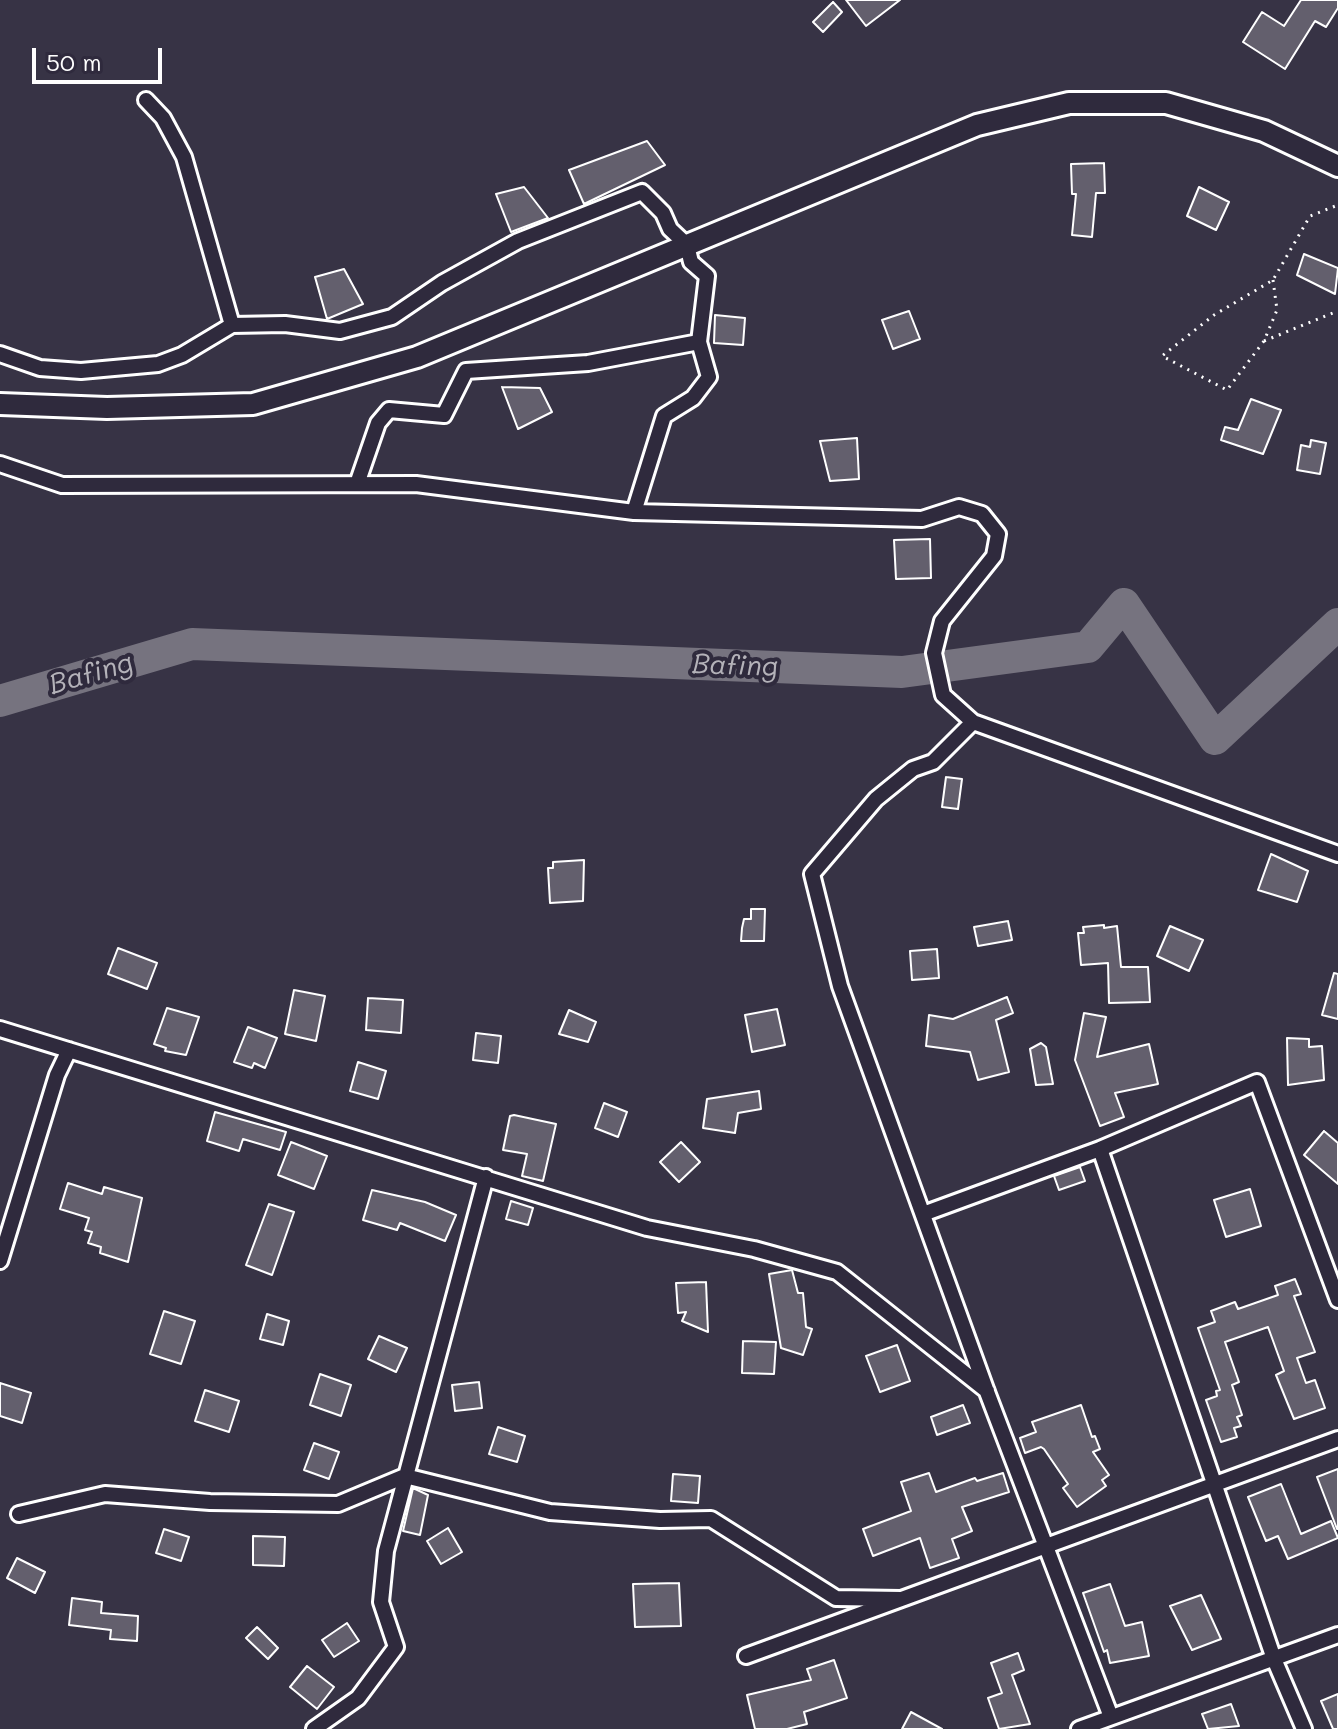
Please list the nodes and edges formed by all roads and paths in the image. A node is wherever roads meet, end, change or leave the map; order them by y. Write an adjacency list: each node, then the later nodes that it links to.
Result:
1 (146, 100): 7 (street)
2 (1338, 166): 4 (main road)
3 (1338, 205): 5 (path)
4 (687, 245): 7 (street); 9 (street); 11 (main road)
5 (1273, 280): 8 (path); 8 (path)
6 (1338, 311): 8 (path)
7 (232, 325): 10 (street)
8 (1264, 341)
9 (699, 342): 13 (street); 14 (street)
10 (0, 354)
11 (0, 404)
12 (0, 464): 13 (street)
13 (357, 484): 14 (street)
14 (634, 512): 15 (street)
15 (973, 722): 16 (street); 21 (street)
16 (1338, 854)
17 (0, 1029): 18 (street)
18 (69, 1050): 20 (street); 22 (street)
19 (1100, 1149): 21 (street); 23 (street); 27 (street)
20 (486, 1177): 24 (street); 26 (street)
21 (923, 1214): 24 (street)
22 (0, 1261)
23 (1338, 1300)
24 (987, 1392): 29 (street)
25 (1338, 1439): 27 (street)
26 (405, 1476): 28 (street); 30 (street); 36 (street)
27 (1217, 1483): 29 (street); 33 (street)
28 (19, 1514)
29 (1047, 1546): 30 (street); 34 (street)
30 (901, 1599): 32 (street)
31 (1338, 1635): 33 (street)
32 (746, 1656)
33 (1274, 1659): 34 (street); 37 (street)
34 (1111, 1717): 35 (street)
35 (1087, 1727)
36 (314, 1729)
37 (1304, 1729)

